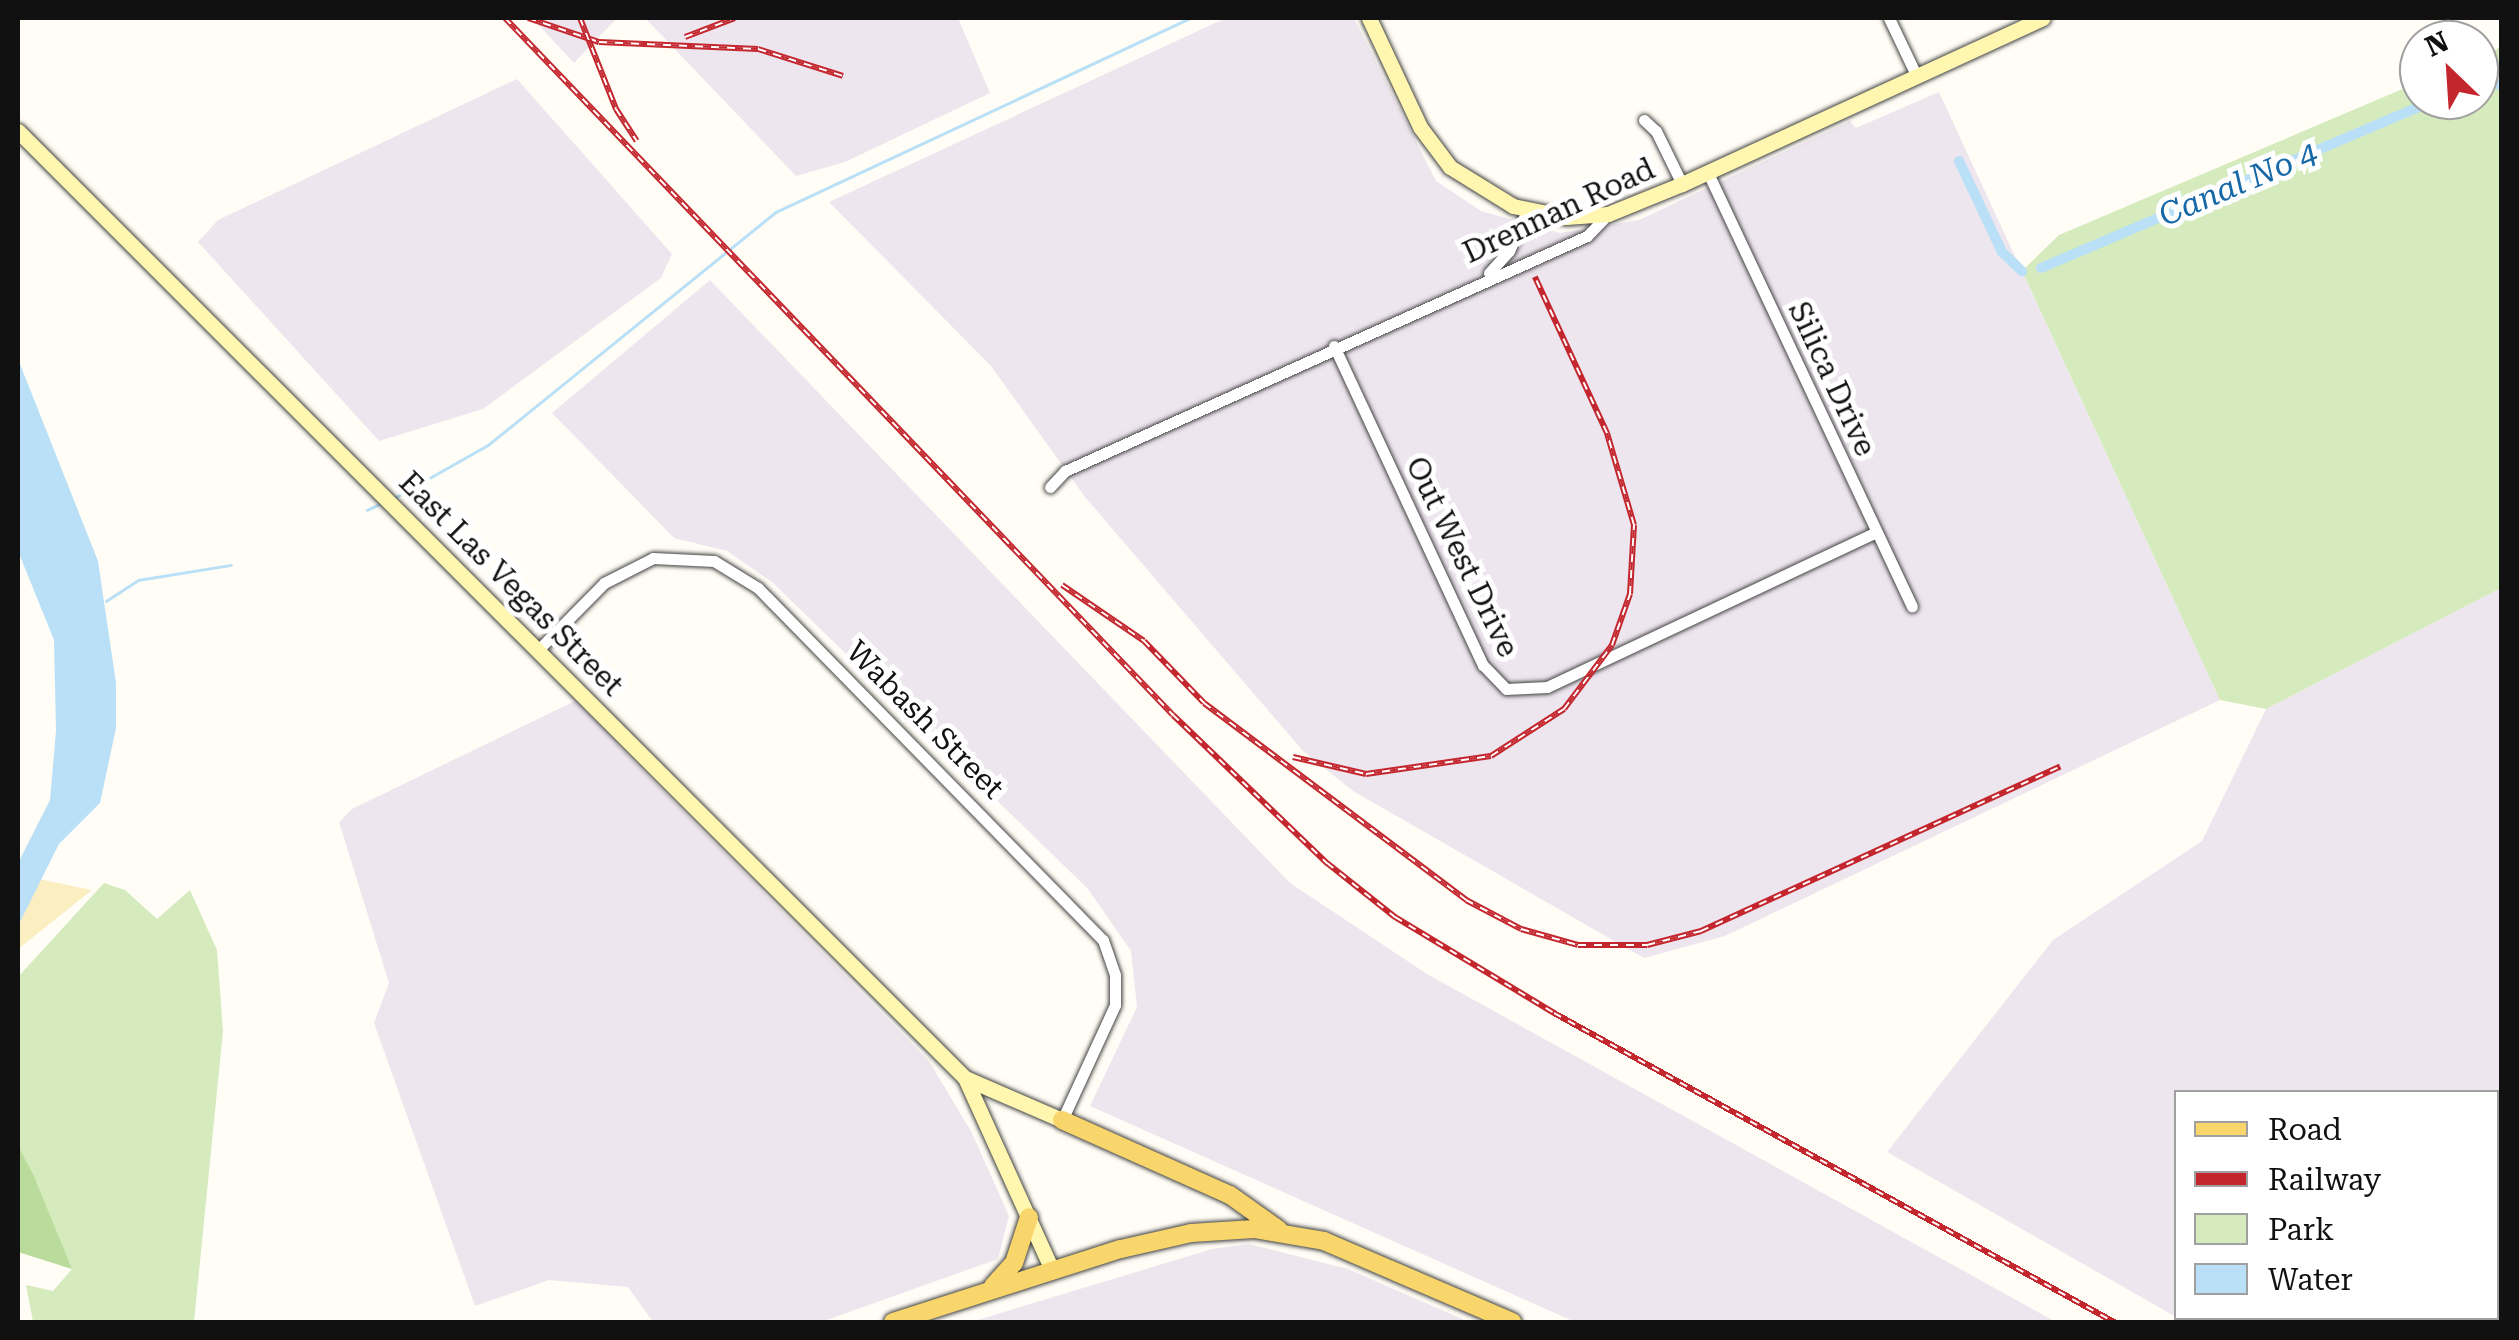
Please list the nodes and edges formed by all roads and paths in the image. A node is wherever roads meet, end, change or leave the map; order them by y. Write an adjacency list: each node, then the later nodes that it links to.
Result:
1 (1369, 18): 9 (street)
2 (1889, 18): 4 (street)
3 (2043, 18): 4 (street, Drennan Road)
4 (1917, 77): 7 (street, Drennan Road)
5 (1644, 120): 8 (street)
6 (18, 131): 16 (street, East Las Vegas Street)
7 (1708, 172): 8 (street, Drennan Road); 14 (street, Silica Drive)
8 (1682, 184): 10 (street, Drennan Road)
9 (1526, 211): 10 (street); 11 (street)
10 (1608, 214): 11 (street, Drennan Road)
11 (1486, 276): 12 (street, Drennan Road)
12 (1334, 346): 13 (street, Drennan Road); 14 (street, Out West Drive)
13 (1050, 488)
14 (1876, 532): 15 (street, Silica Drive)
15 (1912, 606)
16 (538, 650): 17 (street, East Las Vegas Street); 18 (street, Wabash Street)
17 (965, 1078): 18 (street, East Las Vegas Street); 19 (street, East Las Vegas Street)
18 (1062, 1120): 20 (main road)
19 (1028, 1217): 21 (street, East Las Vegas Street); 22 (main road)
20 (1279, 1230): 21 (main road); 24 (main road)
21 (1050, 1268): 22 (main road)
22 (987, 1291): 23 (main road)
23 (893, 1322)
24 (1512, 1322)

